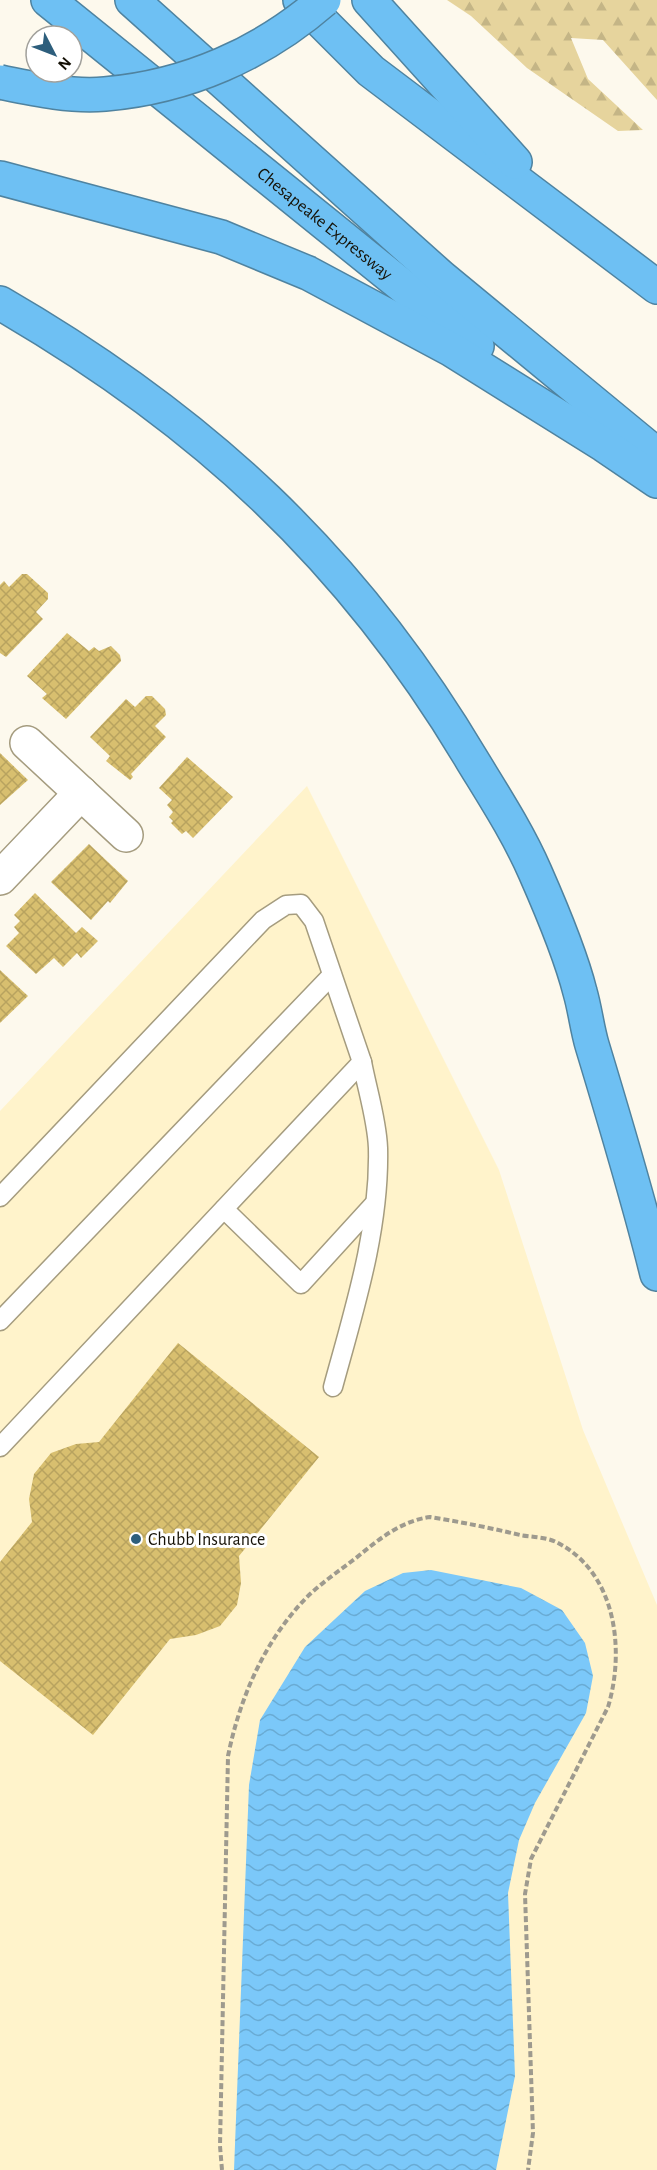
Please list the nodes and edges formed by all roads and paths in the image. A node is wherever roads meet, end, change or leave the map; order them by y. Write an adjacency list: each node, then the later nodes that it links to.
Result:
1 (48, 0): 11 (highway, Chesapeake Expressway)
2 (132, 0): 12 (highway)
3 (300, 0): 8 (highway)
4 (324, 0): 6 (highway, bridge)
5 (369, 0): 8 (highway)
6 (0, 82)
7 (0, 178): 11 (highway)
8 (562, 215): 9 (highway)
9 (657, 287)
10 (0, 303): 23 (highway)
11 (604, 445): 13 (highway)
12 (657, 455)
13 (657, 481)
14 (27, 744): 15 (street)
15 (81, 793): 16 (street); 17 (street)
16 (126, 835)
17 (0, 878)
18 (332, 975): 19 (lane); 20 (lane); 24 (lane)
19 (362, 1062): 21 (lane); 22 (lane)
20 (0, 1197)
21 (374, 1204): 22 (lane); 25 (lane)
22 (224, 1209): 26 (lane)
23 (657, 1274)
24 (0, 1321)
25 (333, 1387)
26 (2, 1442)
27 (222, 2170): 28 (path)
28 (528, 2170)

